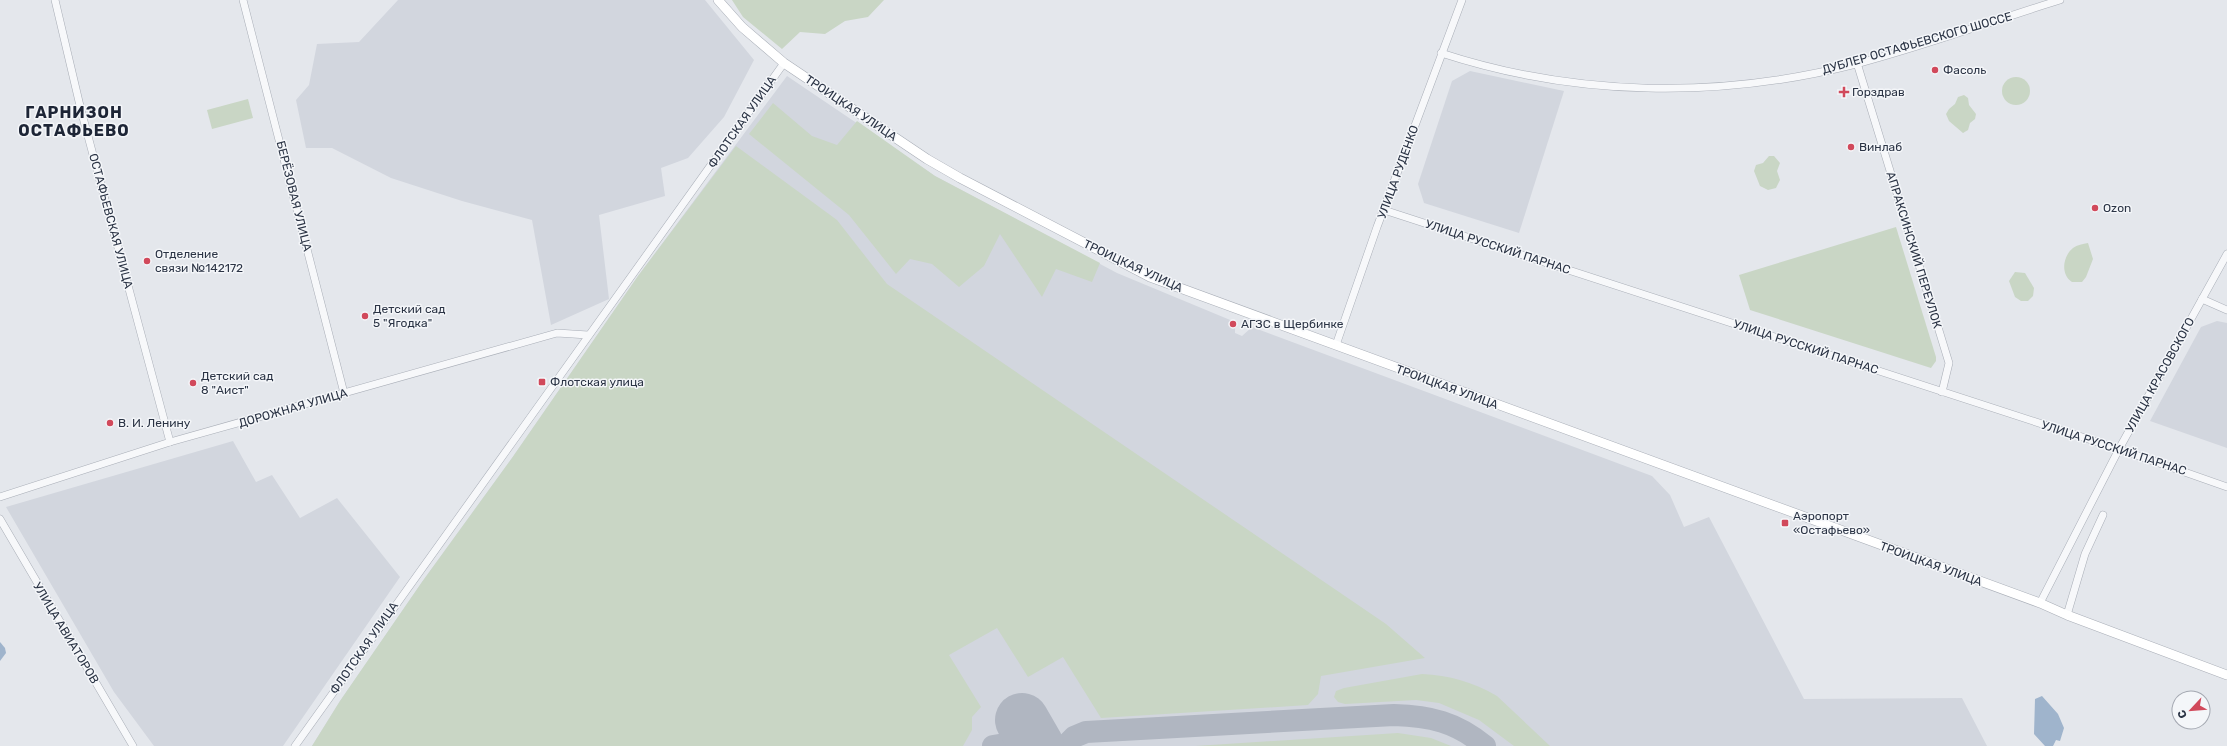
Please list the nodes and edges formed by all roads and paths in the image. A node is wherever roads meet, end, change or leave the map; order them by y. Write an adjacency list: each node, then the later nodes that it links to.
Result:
1 (55, 0): 17 (street, ОСТАФЬЕВСКАЯ УЛИЦА)
2 (243, 0): 16 (street, БЕРЁЗОВАЯ УЛИЦА)
3 (718, 0): 7 (street, ТРОИЦКАЯ УЛИЦА)
4 (1462, 0): 6 (street, УЛИЦА РУДЕНКО)
5 (2060, 0): 8 (street, ДУБЛЕР ОСТАФЬЕВСКОГО ШОССЕ)
6 (1441, 53): 8 (street, ДУБЛЕР ОСТАФЬЕВСКОГО ШОССЕ); 9 (street, УЛИЦА РУДЕНКО)
7 (784, 62): 13 (street, ФЛОТСКАЯ УЛИЦА); 14 (street, ТРОИЦКАЯ УЛИЦА)
8 (1857, 63): 15 (street, АПРАКСИНСКИЙ ПЕРЕУЛОК)
9 (1384, 210): 14 (street, УЛИЦА РУДЕНКО); 15 (street, УЛИЦА РУССКИЙ ПАРНАС)
10 (2227, 254): 11 (street, УЛИЦА КРАСОВСКОГО)
11 (2202, 299): 12 (street); 18 (street, УЛИЦА КРАСОВСКОГО)
12 (2227, 310)
13 (588, 335): 16 (street, ДОРОЖНАЯ УЛИЦА); 27 (street, ФЛОТСКАЯ УЛИЦА)
14 (1336, 345): 23 (street, ТРОИЦКАЯ УЛИЦА)
15 (1942, 392): 18 (street, УЛИЦА РУССКИЙ ПАРНАС)
16 (344, 393): 17 (street, ДОРОЖНАЯ УЛИЦА)
17 (170, 442): 20 (street, ДОРОЖНАЯ УЛИЦА)
18 (2120, 449): 19 (street, УЛИЦА РУССКИЙ ПАРНАС); 23 (street, УЛИЦА КРАСОВСКОГО)
19 (2227, 487)
20 (0, 497)
21 (2103, 515): 24 (street)
22 (0, 519): 26 (street, УЛИЦА АВИАТОРОВ)
23 (2040, 603): 24 (street, ТРОИЦКАЯ УЛИЦА)
24 (2066, 615): 25 (street, ТРОИЦКАЯ УЛИЦА)
25 (2227, 675)
26 (133, 746)
27 (294, 746)

